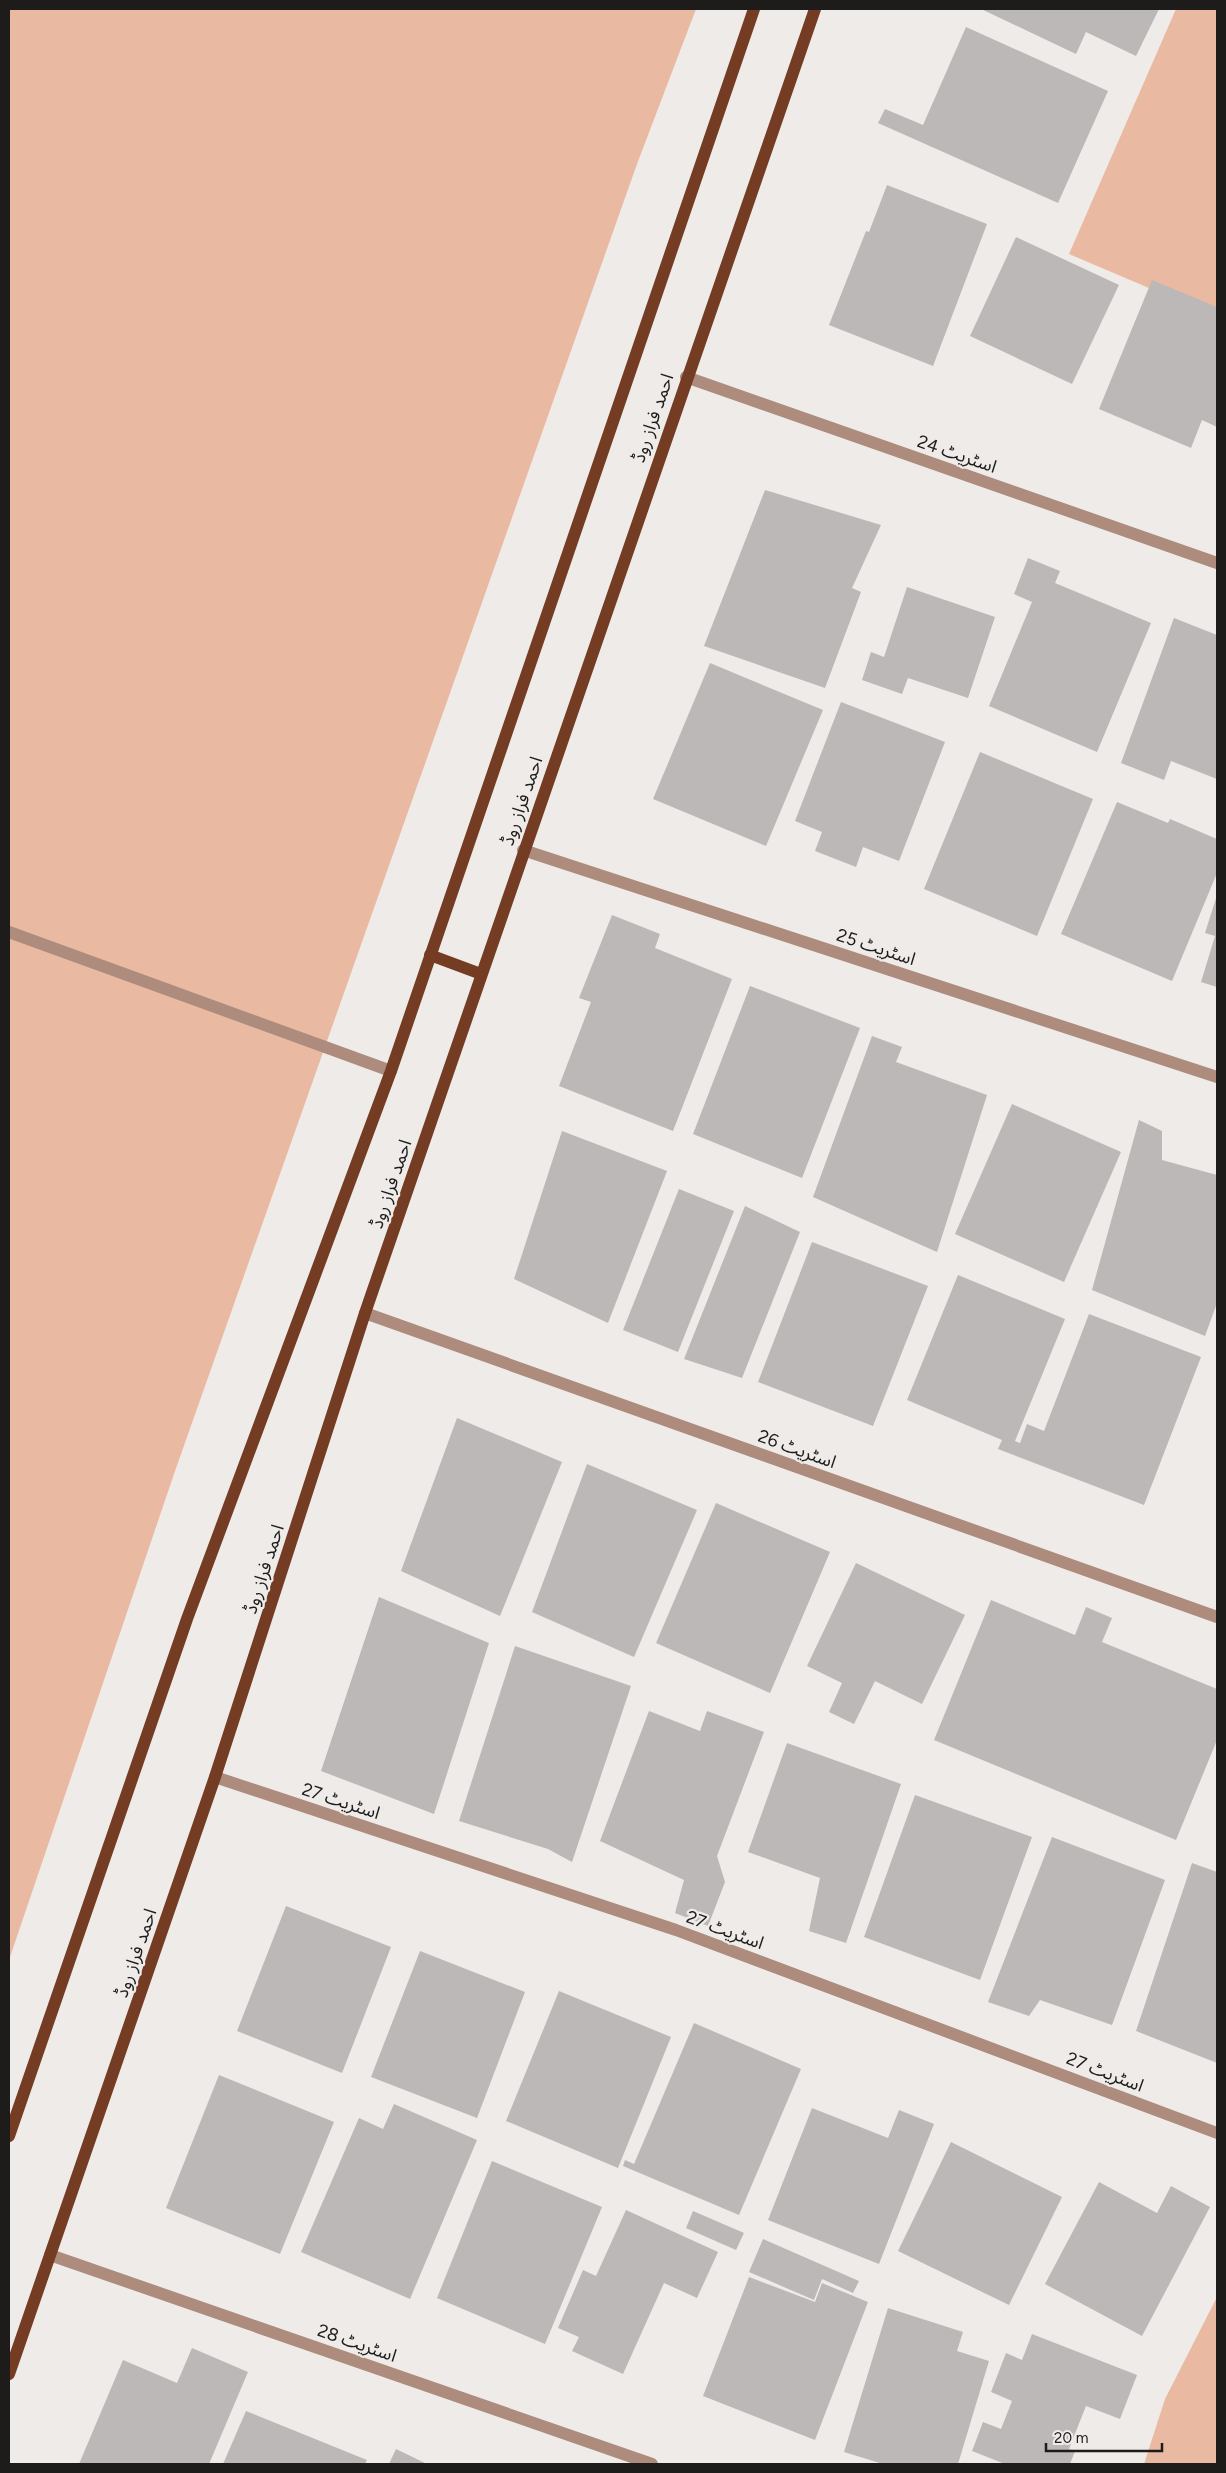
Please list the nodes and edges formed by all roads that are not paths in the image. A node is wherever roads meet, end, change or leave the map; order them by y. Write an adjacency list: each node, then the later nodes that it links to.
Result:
1 (754, 9): 7 (main road, احمد فراز روڈ)
2 (814, 9): 3 (main road, احمد فراز روڈ)
3 (686, 377): 4 (street, اسٹریٹ 24); 5 (main road, احمد فراز روڈ)
4 (1217, 563)
5 (523, 850): 8 (main road, احمد فراز روڈ); 10 (street, اسٹریٹ 25)
6 (9, 932): 9 (street)
7 (430, 956): 8 (main road); 9 (main road, احمد فراز روڈ)
8 (481, 974): 11 (main road, احمد فراز روڈ)
9 (391, 1071): 15 (main road, احمد فراز روڈ)
10 (1217, 1077)
11 (365, 1313): 12 (street, اسٹریٹ 26); 13 (main road, احمد فراز روڈ)
12 (1217, 1617)
13 (215, 1777): 14 (street, اسٹریٹ 27); 16 (main road, احمد فراز روڈ)
14 (1217, 2133)
15 (9, 2136)
16 (50, 2255): 17 (main road, احمد فراز روڈ); 18 (street, اسٹریٹ 28)
17 (9, 2374)
18 (652, 2464)

